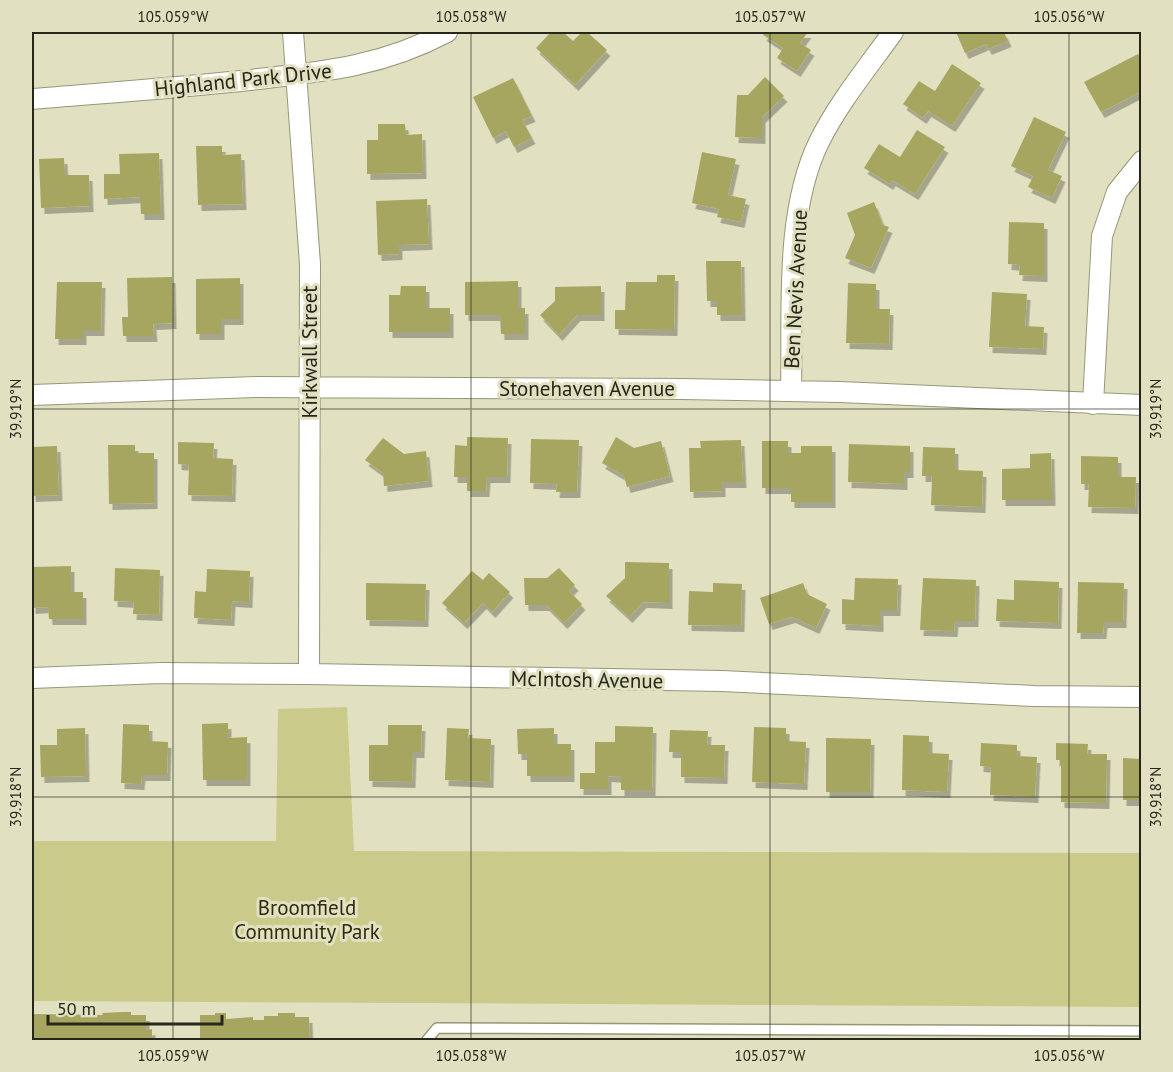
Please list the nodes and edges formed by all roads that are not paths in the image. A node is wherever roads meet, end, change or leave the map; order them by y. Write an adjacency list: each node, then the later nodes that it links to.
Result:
1 (293, 32): 4 (street, Kirkwall Street)
2 (447, 32): 4 (street, Highland Park Drive)
3 (893, 32): 8 (street, Ben Nevis Avenue)
4 (298, 75): 5 (street, Highland Park Drive); 7 (street, Kirkwall Street)
5 (32, 99)
6 (1142, 161): 10 (street)
7 (311, 387): 8 (street, Stonehaven Avenue); 9 (street, Stonehaven Avenue); 12 (street, Kirkwall Street)
8 (791, 391): 10 (street, Stonehaven Avenue)
9 (32, 395)
10 (1093, 404): 11 (street, Stonehaven Avenue)
11 (1142, 405)
12 (309, 674): 13 (street, McIntosh Avenue); 14 (street, McIntosh Avenue)
13 (32, 678)
14 (1142, 697)
15 (1142, 1031): 16 (lane)
16 (427, 1041)

